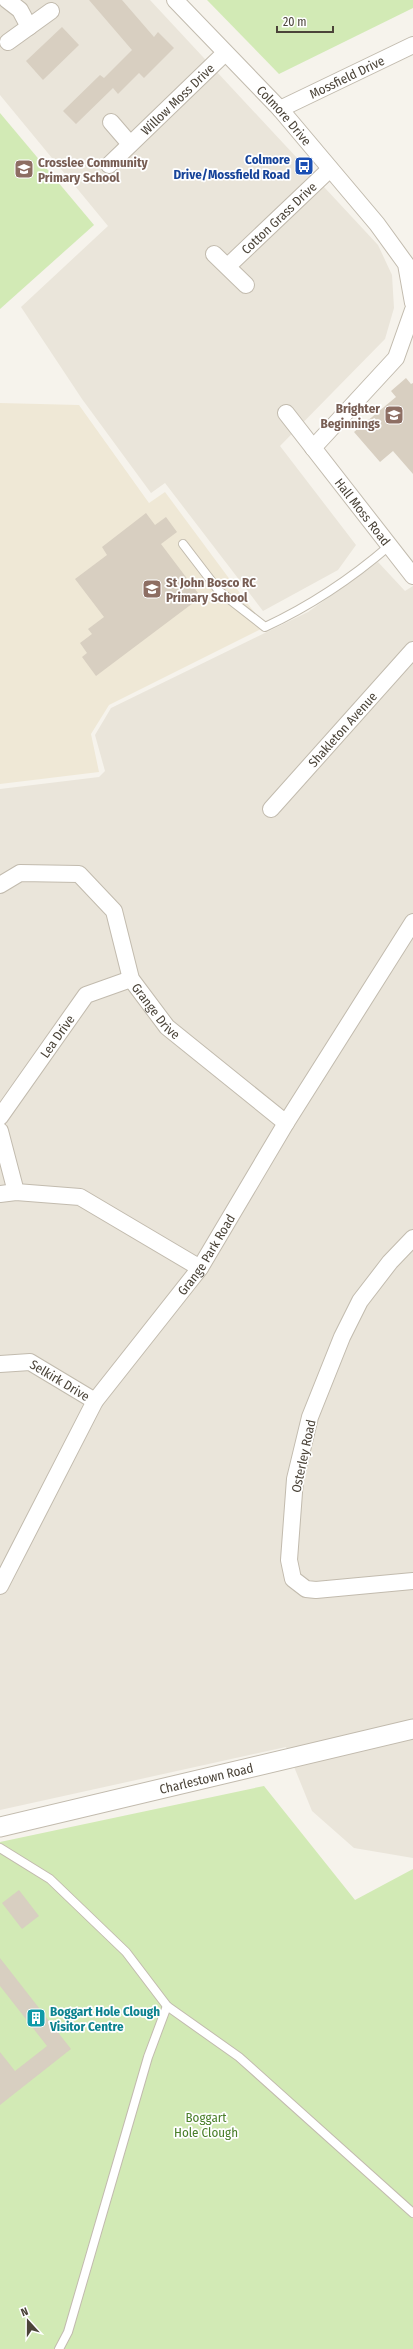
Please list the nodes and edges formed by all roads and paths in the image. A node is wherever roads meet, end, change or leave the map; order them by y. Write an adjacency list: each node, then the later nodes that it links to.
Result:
1 (7, 0): 4 (street)
2 (175, 0): 7 (street, Colmore Drive)
3 (51, 11): 4 (street)
4 (29, 27): 5 (street)
5 (8, 42)
6 (413, 45): 8 (street, Mossfield Drive)
7 (225, 53): 8 (street, Colmore Drive); 10 (street, Willow Moss Drive)
8 (280, 109): 12 (street, Colmore Drive)
9 (111, 122): 10 (street, Willow Moss Drive)
10 (130, 144): 11 (street, Willow Moss Drive)
11 (109, 165)
12 (330, 169): 14 (street, Cotton Grass Drive); 16 (street, Colmore Drive)
13 (214, 254): 14 (street)
14 (228, 266): 15 (street)
15 (246, 285)
16 (413, 303)
17 (413, 310): 19 (street)
18 (286, 413): 19 (street, Hall Moss Road)
19 (313, 448): 21 (street, Hall Moss Road)
20 (183, 544): 21 (lane)
21 (389, 546): 22 (street, Hall Moss Road)
22 (413, 576)
23 (413, 650): 24 (street, Shakleton Avenue)
24 (271, 809)
25 (0, 885): 27 (street, Grange Drive)
26 (413, 922): 29 (street, Grange Park Road)
27 (131, 979): 28 (street, Lea Drive); 29 (street, Grange Drive)
28 (0, 1117)
29 (286, 1123): 34 (street, Grange Park Road)
30 (0, 1131): 31 (street)
31 (16, 1192): 32 (street); 34 (street)
32 (0, 1194)
33 (413, 1238): 37 (street, Osterley Road)
34 (200, 1268): 36 (street, Grange Park Road)
35 (0, 1364): 36 (street, Selkirk Drive)
36 (95, 1401): 38 (street, Grange Park Road)
37 (413, 1581)
38 (0, 1586)
39 (413, 1729): 40 (street, Charlestown Road)
40 (0, 1827)
41 (0, 1848): 42 (lane)
42 (167, 2006): 43 (lane); 44 (lane)
43 (413, 2213)
44 (58, 2349)

